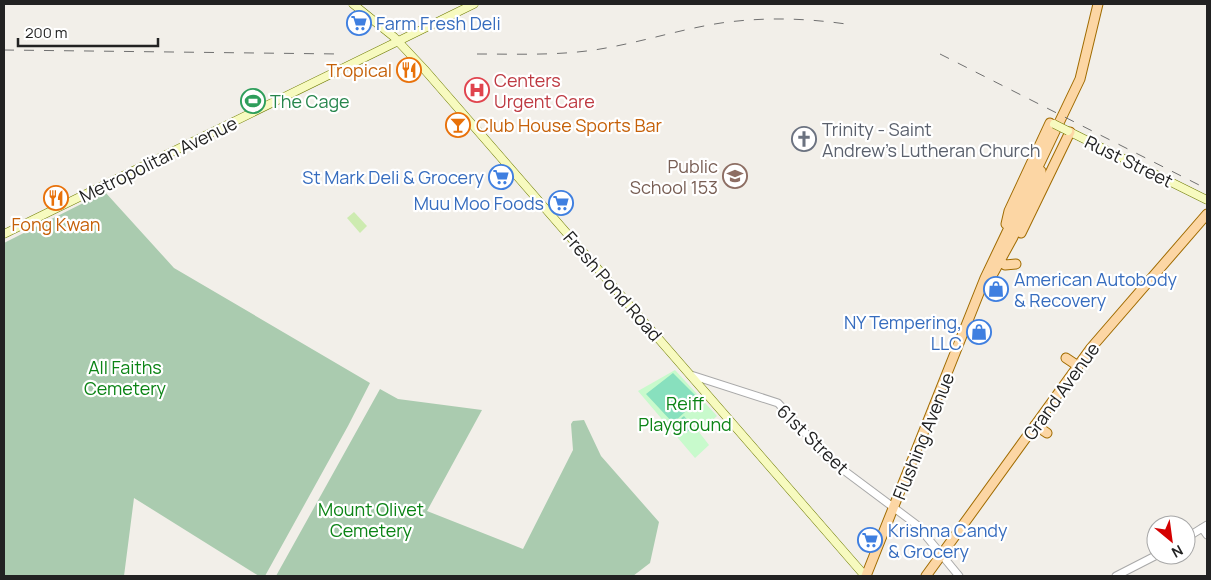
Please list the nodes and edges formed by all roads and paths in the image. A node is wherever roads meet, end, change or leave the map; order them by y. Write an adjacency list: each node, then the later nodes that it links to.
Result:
1 (353, 4): 5 (main road, Fresh Pond Road)
2 (474, 4): 5 (main road, Metropolitan Avenue)
3 (1098, 4): 11 (main road, Flushing Avenue)
4 (1104, 4): 12 (main road, Flushing Avenue)
5 (398, 41): 10 (main road, Metropolitan Avenue); 17 (main road, Fresh Pond Road)
6 (1052, 123): 7 (main road, Rust Street, bridge); 11 (main road)
7 (1069, 132): 8 (main road, Rust Street); 12 (main road)
8 (1207, 200)
9 (1207, 214): 16 (main road, Grand Avenue)
10 (4, 234)
11 (1003, 239): 13 (main road, Flushing Avenue)
12 (1007, 250): 13 (main road, Flushing Avenue)
13 (998, 260): 14 (main road); 20 (main road, Flushing Avenue)
14 (1016, 264)
15 (1066, 358): 16 (main road)
16 (1078, 366): 18 (main road, Grand Avenue)
17 (691, 375): 20 (street, 61st Street); 25 (main road, Fresh Pond Road)
18 (1035, 425): 19 (main road); 23 (main road, Grand Avenue)
19 (1047, 433)
20 (894, 508): 23 (street, 61st Street); 25 (main road, Flushing Avenue)
21 (1205, 526): 22 (street)
22 (1207, 535)
23 (942, 554): 26 (main road, Grand Avenue); 27 (street, 61st Street)
24 (1146, 561): 28 (street)
25 (866, 576)
26 (926, 576)
27 (959, 576)
28 (1116, 576)

